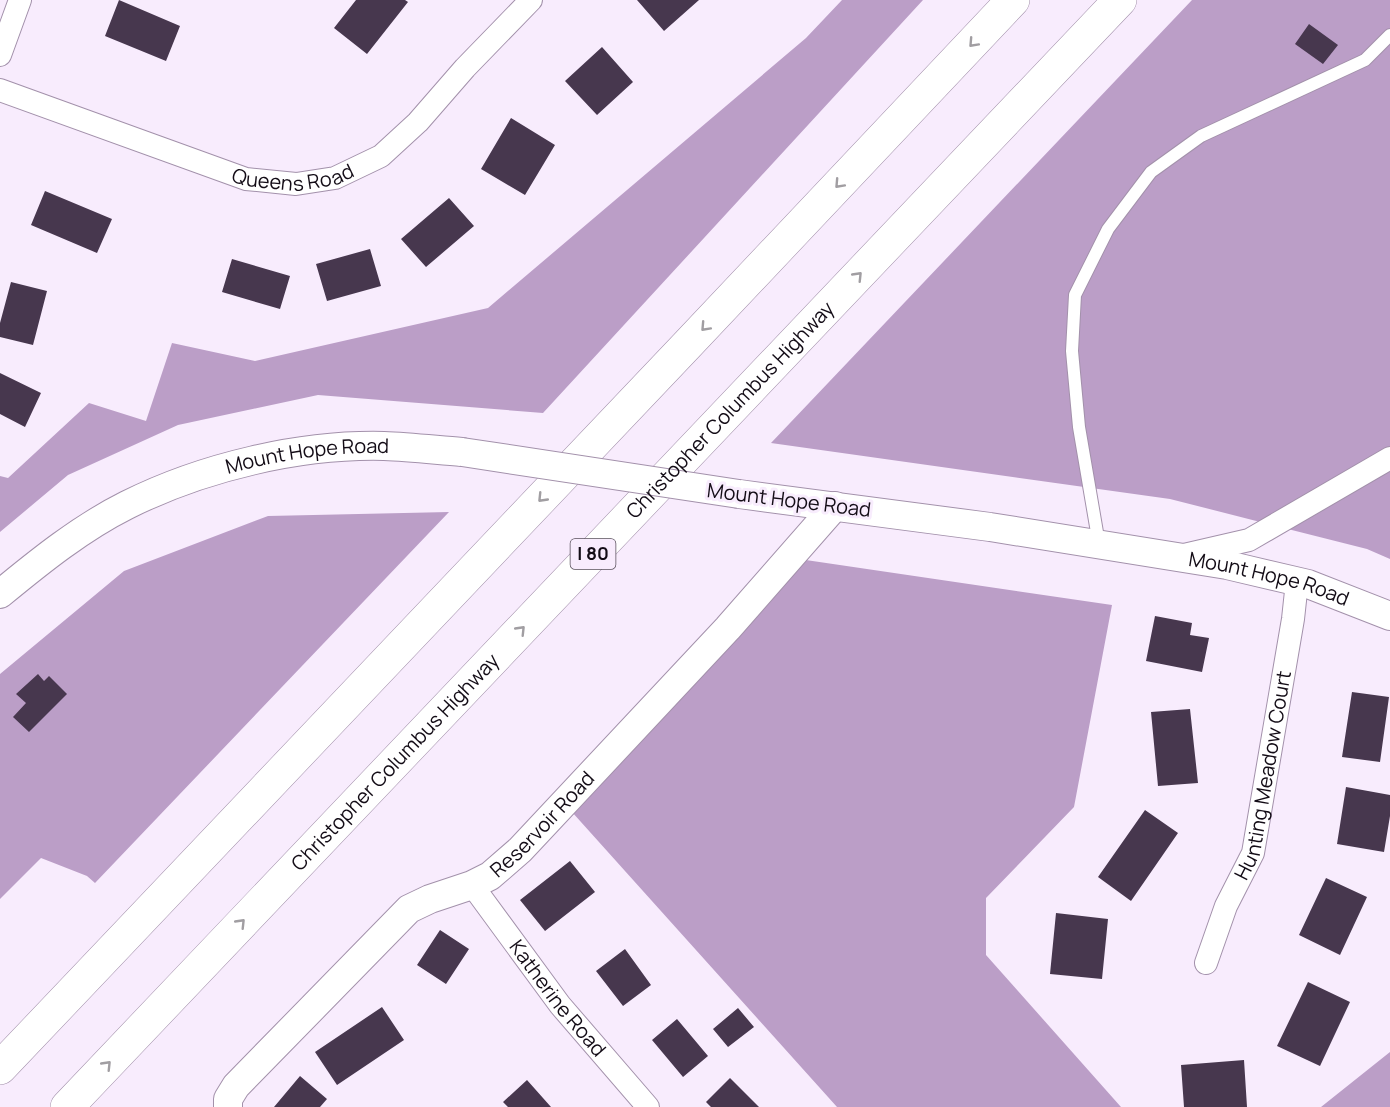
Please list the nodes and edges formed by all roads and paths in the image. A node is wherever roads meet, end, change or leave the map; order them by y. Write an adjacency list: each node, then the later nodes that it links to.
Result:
1 (20, 0): 6 (street)
2 (531, 0): 7 (street, Queens Road)
3 (1013, 0): 17 (highway, one-way to 17)
4 (1120, 0): 18 (highway, Christopher Columbus Highway / I 80, one-way to 4)
5 (1390, 35): 10 (lane)
6 (0, 55)
7 (0, 90)
8 (1390, 458): 11 (street)
9 (835, 506): 10 (street, Mount Hope Road); 13 (street, Mount Hope Road, bridge); 15 (street, Reservoir Road)
10 (1100, 546): 11 (street, Mount Hope Road)
11 (1176, 557): 12 (street, Mount Hope Road)
12 (1297, 582): 14 (street, Mount Hope Road); 16 (street, Hunting Meadow Court)
13 (0, 594)
14 (1390, 616)
15 (472, 885): 19 (street, Reservoir Road); 20 (street, Katherine Road)
16 (1206, 963)
17 (0, 1068)
18 (67, 1107)
19 (228, 1107)
20 (648, 1107)

